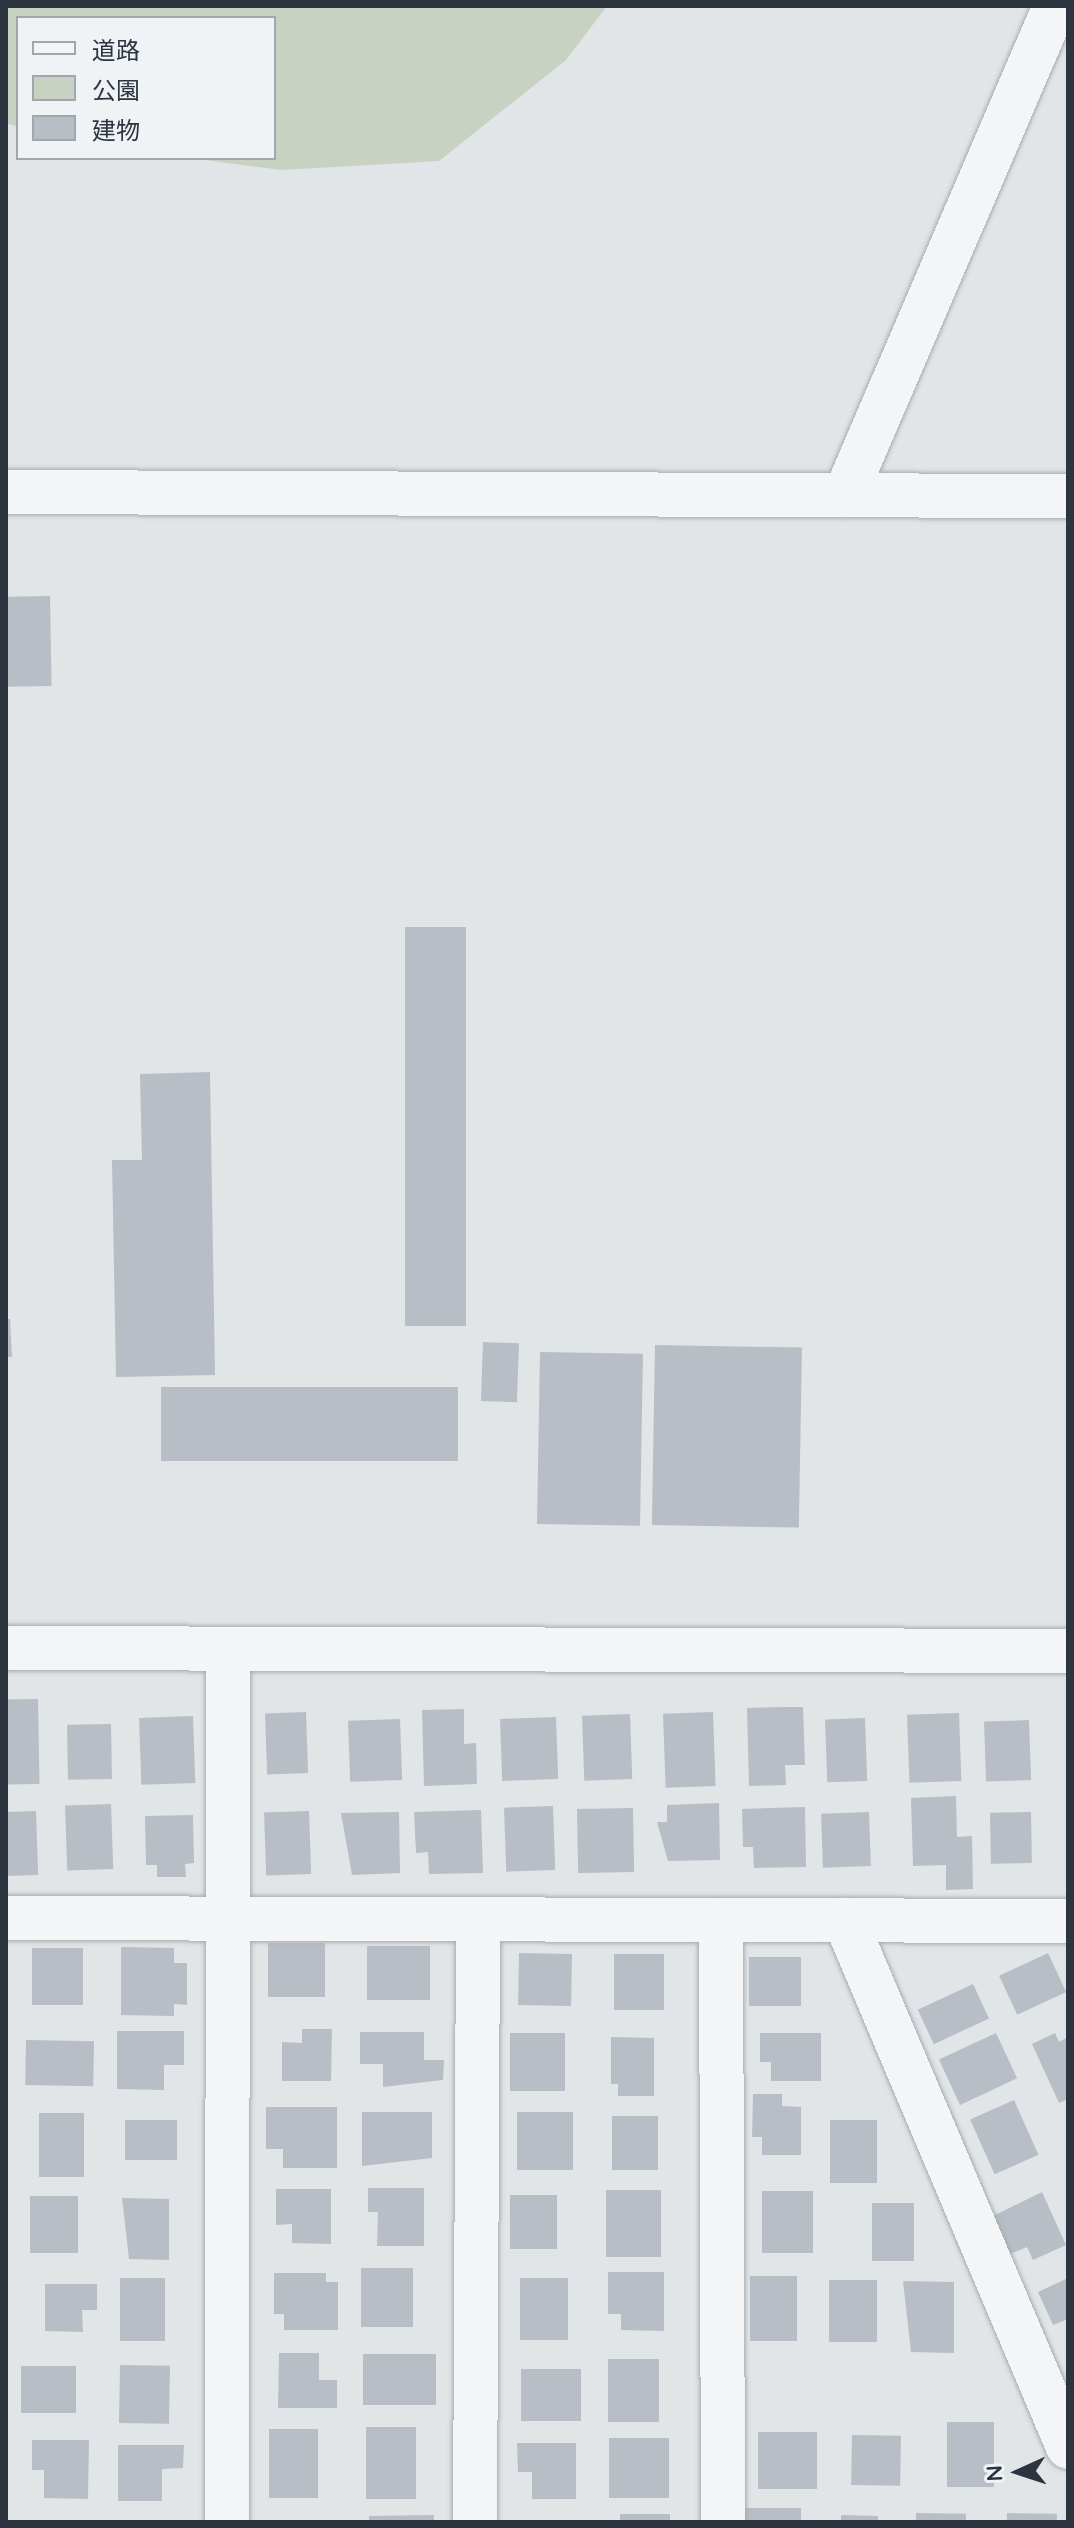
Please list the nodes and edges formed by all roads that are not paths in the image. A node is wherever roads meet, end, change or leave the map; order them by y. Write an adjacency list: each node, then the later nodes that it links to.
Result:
1 (1055, 6): 3 (street)
2 (6, 492): 3 (street)
3 (845, 495): 4 (street)
4 (1068, 496)
5 (6, 1648): 6 (street)
6 (228, 1649): 7 (street); 9 (street)
7 (1068, 1651)
8 (6, 1918): 9 (street)
9 (228, 1919): 10 (street); 15 (street)
10 (478, 1919): 11 (street); 16 (street)
11 (721, 1920): 12 (street); 17 (street)
12 (845, 1920): 13 (street); 14 (street)
13 (1068, 1921)
14 (1068, 2447)
15 (227, 2522)
16 (475, 2522)
17 (723, 2522)

